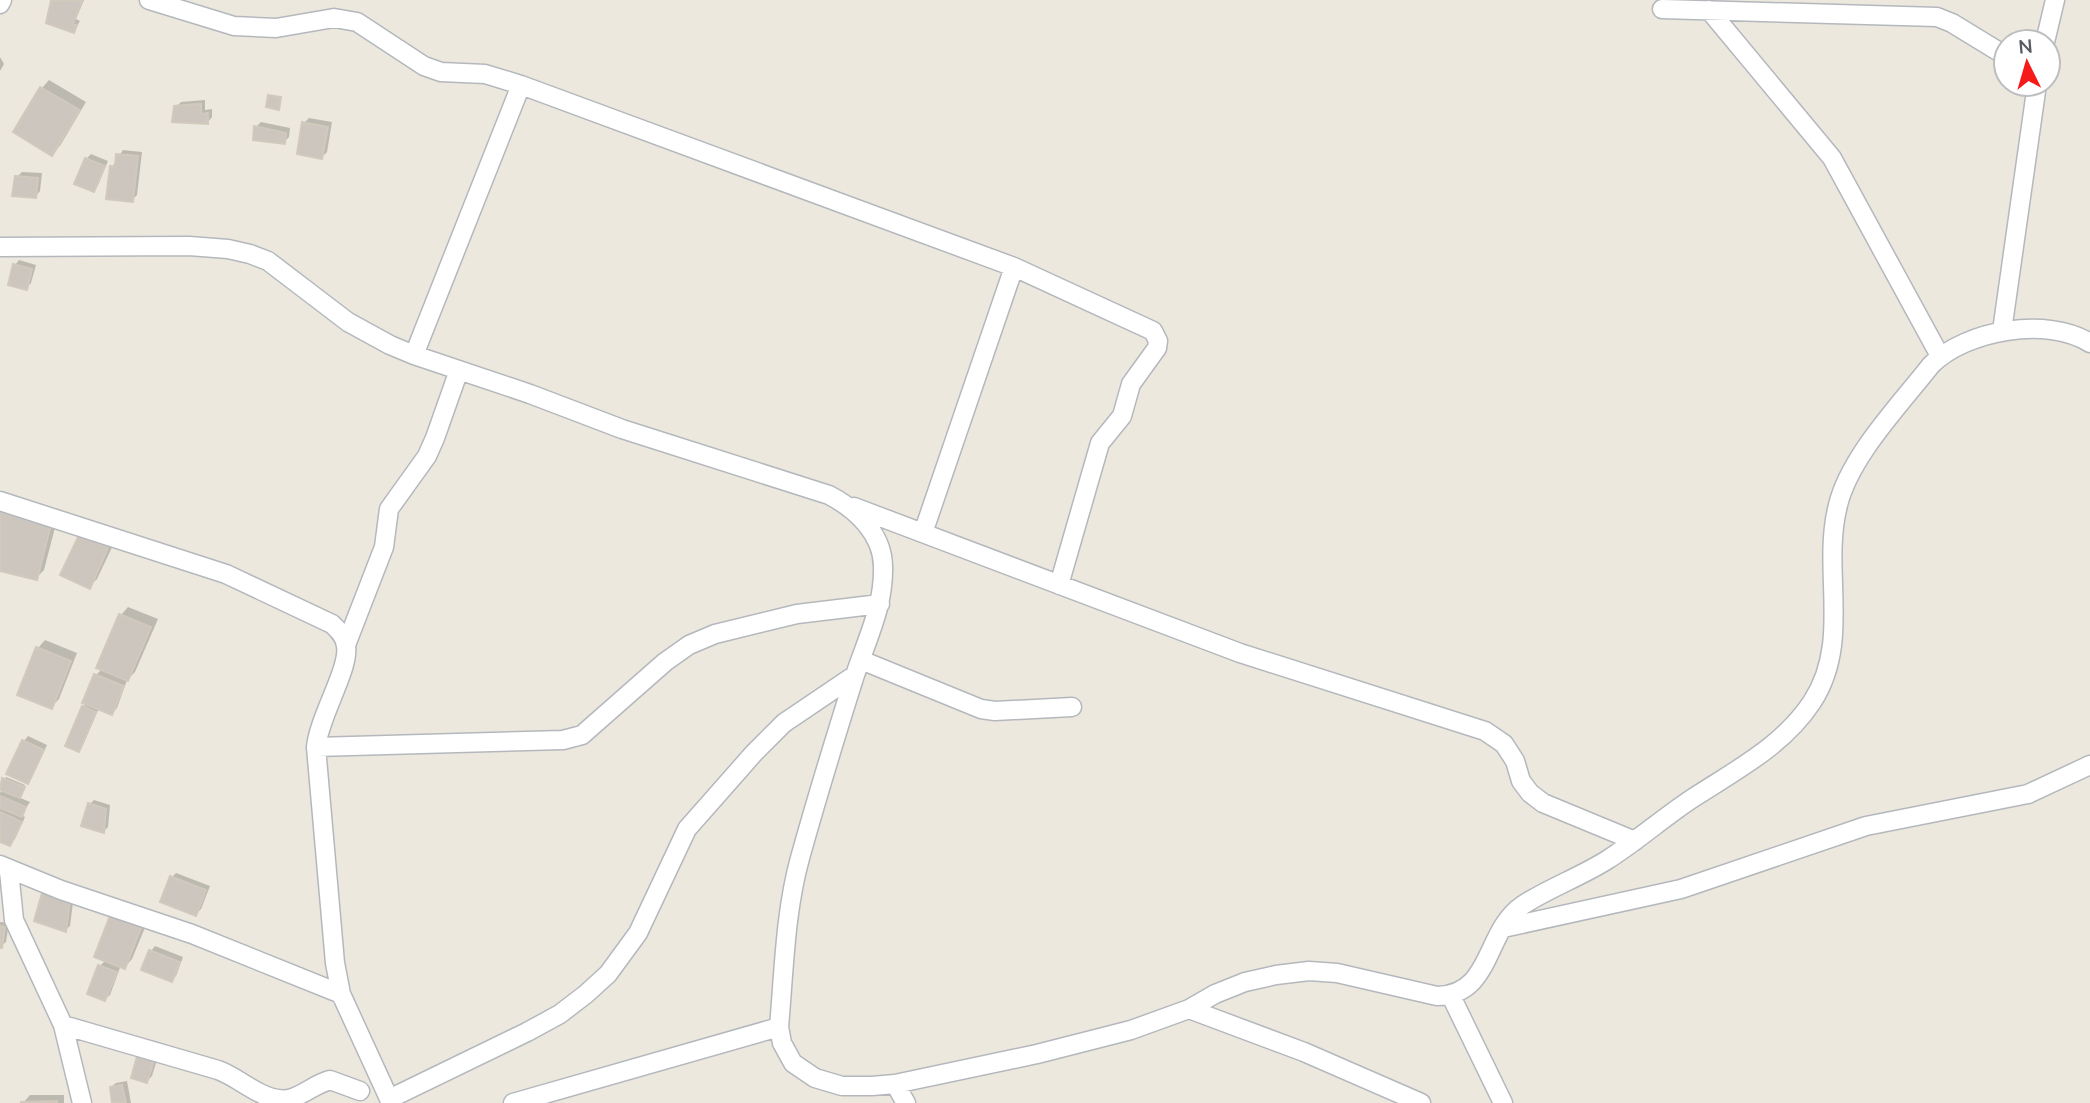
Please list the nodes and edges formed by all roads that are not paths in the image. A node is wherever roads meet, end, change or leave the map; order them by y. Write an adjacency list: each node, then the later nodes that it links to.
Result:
1 (149, 0): 7 (street)
2 (2055, 0): 5 (street)
3 (1662, 9): 4 (street)
4 (1709, 10): 6 (street); 14 (street)
5 (2048, 28)
6 (1992, 47)
7 (522, 85): 10 (street); 13 (street)
8 (2035, 98): 11 (street)
9 (0, 247): 13 (street)
10 (1014, 267): 18 (street); 19 (street)
11 (2002, 331): 12 (street); 14 (street)
12 (2090, 343)
13 (414, 355): 15 (street)
14 (1940, 356): 26 (street)
15 (459, 369): 17 (street); 21 (street)
16 (0, 501): 21 (street)
17 (848, 505): 18 (street); 20 (street)
18 (923, 533): 19 (street)
19 (1059, 585): 26 (street)
20 (880, 604): 22 (street); 24 (street)
21 (346, 645): 24 (street)
22 (858, 667): 23 (street); 33 (street); 37 (street)
23 (1072, 707)
24 (316, 747): 29 (street)
25 (2090, 765): 28 (street)
26 (1635, 841): 28 (street)
27 (5, 868): 29 (street); 32 (street)
28 (1503, 928): 30 (street)
29 (341, 994): 34 (street)
30 (1451, 996): 31 (street); 43 (street)
31 (1189, 1009): 35 (street); 42 (street)
32 (63, 1025): 36 (street); 38 (street)
33 (779, 1027): 35 (street); 40 (street)
34 (380, 1079): 36 (street); 37 (street)
35 (895, 1084): 41 (street)
36 (360, 1091): 39 (street)
37 (390, 1101)
38 (82, 1103)
39 (341, 1103)
40 (513, 1103)
41 (906, 1103)
42 (1421, 1103)
43 (1503, 1103)

